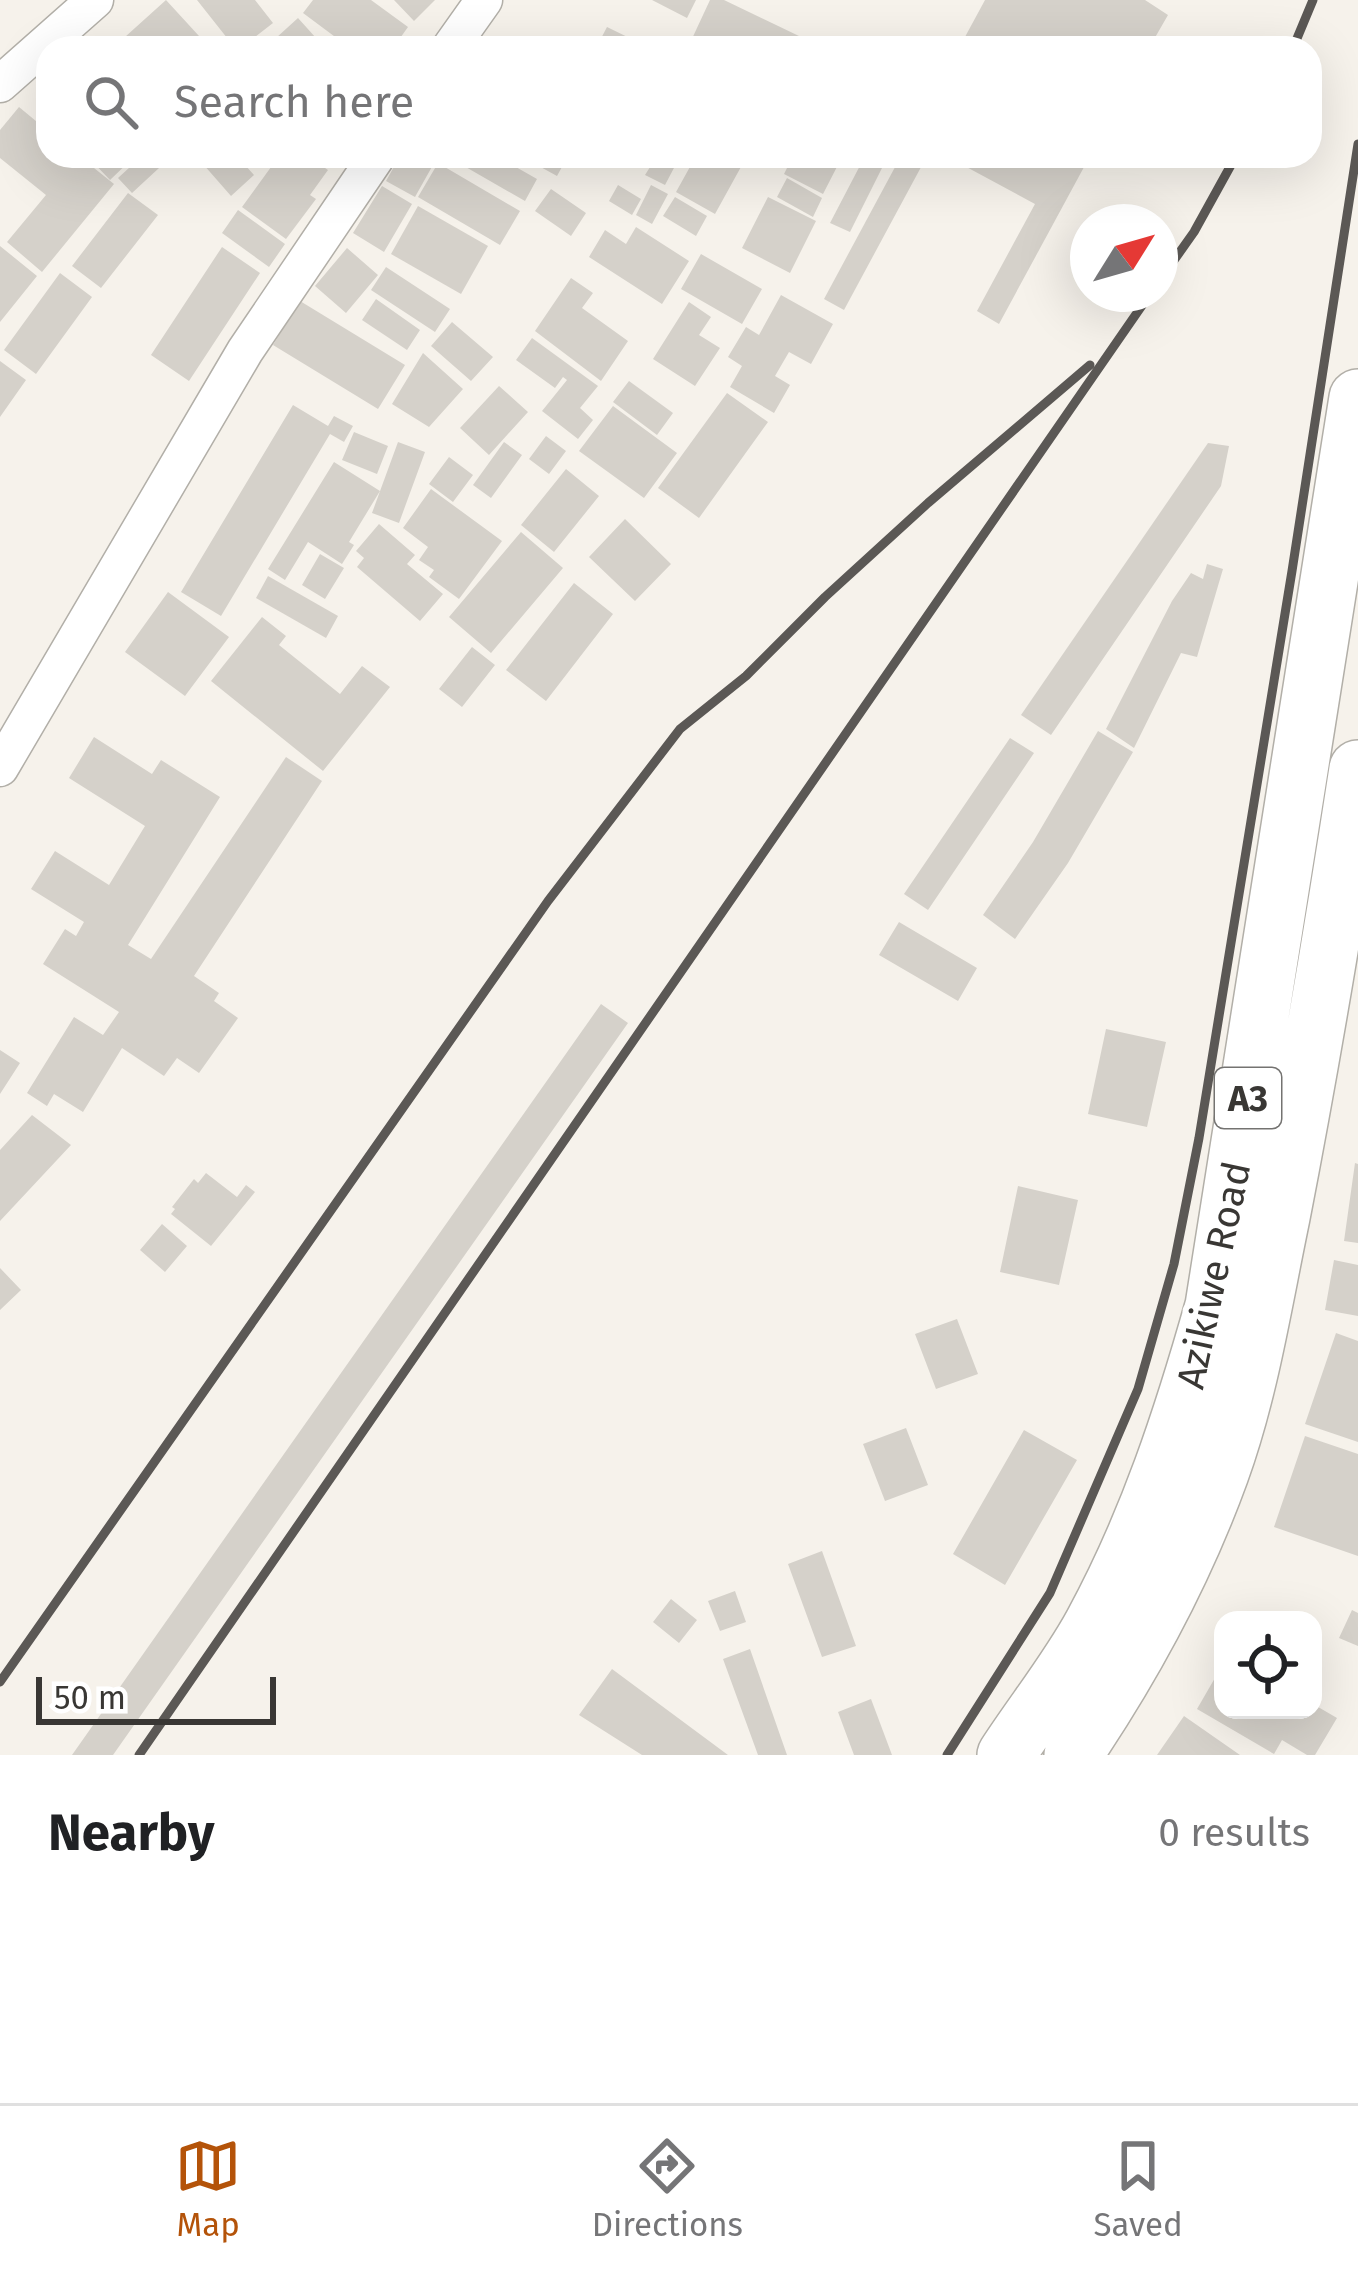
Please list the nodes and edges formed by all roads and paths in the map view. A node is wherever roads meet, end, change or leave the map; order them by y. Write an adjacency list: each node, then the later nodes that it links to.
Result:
1 (95, 0): 3 (street)
2 (484, 0): 4 (street)
3 (54, 36)
4 (458, 36)
5 (36, 52): 6 (street)
6 (0, 84)
7 (368, 168): 9 (street)
8 (1358, 398): 11 (main road, Azikiwe Road / A3)
9 (0, 768)
10 (1358, 769): 12 (main road, Azikiwe Road / A3)
11 (1006, 1755)
12 (1073, 1755)

